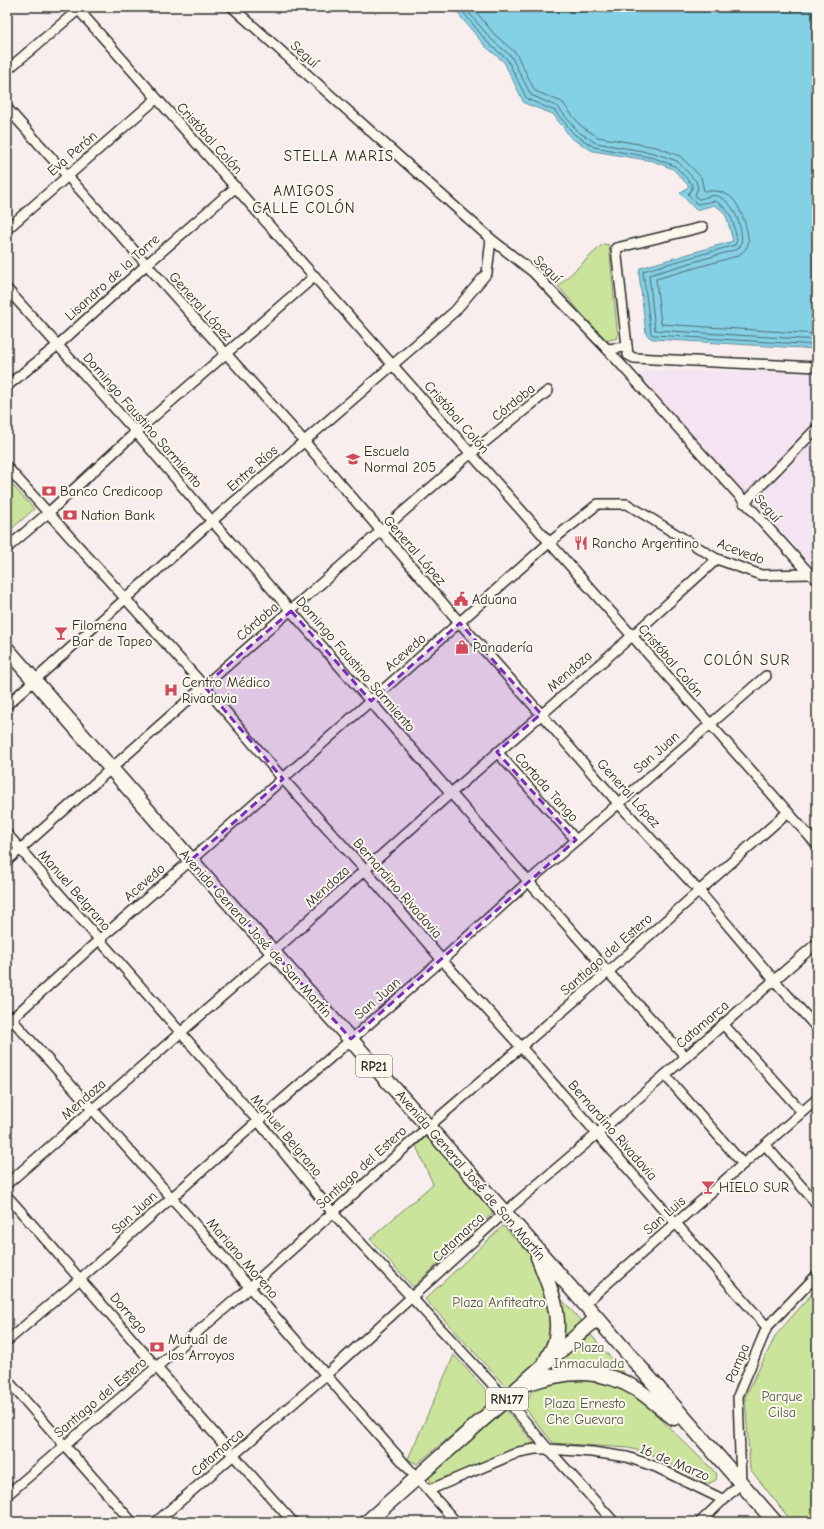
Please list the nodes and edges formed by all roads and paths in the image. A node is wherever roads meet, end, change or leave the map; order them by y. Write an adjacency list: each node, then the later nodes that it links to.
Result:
1 (232, 7): 10 (street, Seguí)
2 (77, 8): 3 (street); 4 (street, Cristóbal Colón)
3 (7, 70)
4 (156, 98): 6 (street, Eva Perón); 7 (street, Cristóbal Colón)
5 (7, 108): 6 (street, General López)
6 (68, 176): 9 (street, Eva Perón); 11 (street, General López)
7 (236, 187): 11 (street, Lisandro de la Torre); 12 (street, Cristóbal Colón)
8 (703, 227): 15 (street)
9 (7, 229)
10 (491, 240): 16 (street, Seguí); 18 (street, Entre Ríos)
11 (146, 265): 14 (street, Lisandro de la Torre); 17 (street, General López)
12 (315, 276): 17 (street); 18 (street, Cristóbal Colón)
13 (7, 289): 14 (street, Domingo Faustino Sarmiento)
14 (58, 345): 20 (street, Lisandro de la Torre); 23 (street, Domingo Faustino Sarmiento)
15 (627, 347): 16 (street); 19 (street)
16 (607, 349): 27 (street, Seguí)
17 (225, 354): 23 (street); 24 (street, General López)
18 (392, 364): 24 (street, Entre Ríos); 25 (street, Cristóbal Colón)
19 (817, 367)
20 (7, 386)
21 (548, 391): 25 (street, Córdoba)
22 (817, 428): 27 (street)
23 (136, 432): 28 (street); 29 (street, Domingo Faustino Sarmiento)
24 (304, 442): 29 (street, Entre Ríos); 30 (street, General López)
25 (470, 454): 30 (street, Córdoba); 31 (street, Cristóbal Colón)
26 (7, 467): 28 (street, Bernardino Rivadavia)
27 (744, 503): 34 (street, Seguí)
28 (48, 513): 32 (street); 35 (street, Bernardino Rivadavia)
29 (212, 522): 35 (street, Entre Ríos); 36 (street, Domingo Faustino Sarmiento)
30 (381, 531): 36 (street, Córdoba); 37 (street, General López)
31 (550, 542): 33 (street, Acevedo); 37 (street, Acevedo); 38 (street, Cristóbal Colón)
32 (7, 548)
33 (717, 559): 34 (street, Acevedo); 38 (street, Mendoza)
34 (814, 577)
35 (126, 599): 41 (street, Entre Ríos); 42 (street, Bernardino Rivadavia)
36 (291, 611): 42 (street, Córdoba); 43 (street, Domingo Faustino Sarmiento)
37 (460, 623): 43 (street, Acevedo); 45 (street, General López)
38 (632, 636): 45 (street, Mendoza); 46 (street, Cristóbal Colón)
39 (7, 649): 41 (main road, Avenida General José de San Martín / RP21)
40 (766, 676): 46 (street, San Juan)
41 (35, 681): 44 (street, Entre Ríos); 48 (main road, Avenida General José de San Martín / RP21)
42 (204, 686): 48 (street, Córdoba); 49 (street, Bernardino Rivadavia)
43 (370, 701): 49 (street, Acevedo); 50 (street, Domingo Faustino Sarmiento)
44 (7, 705)
45 (541, 714): 47 (street, Mendoza); 51 (street, General López)
46 (709, 724): 51 (street, San Juan); 52 (street, Cristóbal Colón)
47 (497, 752): 50 (street, Mendoza); 54 (street, Cortada Tango)
48 (112, 768): 56 (street, Córdoba); 57 (main road, Avenida General José de San Martín / RP21)
49 (282, 779): 57 (street, Acevedo); 59 (street, Bernardino Rivadavia)
50 (451, 793): 59 (street, Mendoza); 60 (street, Domingo Faustino Sarmiento)
51 (618, 804): 54 (street, San Juan); 61 (street, General López)
52 (788, 812): 55 (street, Cristóbal Colón); 61 (street, Santiago del Estero)
53 (7, 834): 56 (street, Manuel Belgrano)
54 (576, 840): 60 (street, San Juan)
55 (817, 845)
56 (21, 849): 58 (street, Córdoba); 62 (street, Manuel Belgrano)
57 (191, 860): 62 (street, Acevedo); 64 (main road, Avenida General José de San Martín / RP21)
58 (7, 861)
59 (365, 870): 64 (street, Mendoza); 65 (street, Bernardino Rivadavia)
60 (529, 881): 65 (street, San Juan); 66 (street, Domingo Faustino Sarmiento)
61 (699, 891): 66 (street, Santiago del Estero); 67 (street, General López)
62 (100, 939): 68 (street, Acevedo); 71 (street, Manuel Belgrano)
63 (817, 943): 67 (street, Catamarca)
64 (273, 952): 71 (street, Mendoza); 72 (main road, Avenida General José de San Martín / RP21)
65 (442, 960): 72 (street, San Juan); 73 (street, Bernardino Rivadavia)
66 (608, 972): 73 (street, Santiago del Estero); 74 (street, Domingo Faustino Sarmiento)
67 (774, 980): 69 (street, Catamarca); 70 (street, General López)
68 (9, 1019): 77 (street, Mariano Moreno)
69 (723, 1024): 74 (street, Catamarca); 78 (street)
70 (817, 1028)
71 (180, 1032): 77 (street, Mendoza); 79 (street, Manuel Belgrano)
72 (351, 1039): 79 (street, San Juan); 80 (main road, Avenida General José de San Martín / RP21)
73 (521, 1047): 80 (street, Santiago del Estero); 81 (street, Bernardino Rivadavia)
74 (686, 1057): 75 (street, Catamarca)
75 (665, 1075): 81 (street, Catamarca); 83 (street)
76 (817, 1099): 78 (street, San Luis)
77 (93, 1109): 84 (street, Mendoza); 86 (street, Mariano Moreno)
78 (802, 1112): 82 (street, San Luis)
79 (258, 1120): 86 (street, San Juan); 88 (street, Manuel Belgrano)
80 (428, 1126): 88 (street, Santiago del Estero); 89 (main road, Avenida General José de San Martín / RP21)
81 (597, 1134): 89 (street, Catamarca); 90 (street, Bernardino Rivadavia)
82 (765, 1145): 83 (street, San Luis); 87 (street)
83 (743, 1164): 90 (street, San Luis)
84 (7, 1184)
85 (7, 1196): 93 (street, Dorrego)
86 (172, 1198): 93 (street, San Juan); 94 (street, Mariano Moreno)
87 (817, 1204)
88 (332, 1212): 94 (street, Santiago del Estero); 95 (street, Manuel Belgrano)
89 (504, 1213): 91 (main road, Avenida General José de San Martín / RP21); 95 (street, Catamarca)
90 (676, 1224): 96 (street, San Luis); 98 (street, Bernardino Rivadavia)
91 (535, 1248): 96 (main road, Avenida General José de San Martín / RP21); 101 (main road)
92 (817, 1275): 98 (street, Pampa)
93 (80, 1279): 99 (street, San Juan); 100 (street, Dorrego)
94 (250, 1287): 100 (street, Santiago del Estero); 102 (street, Mariano Moreno)
95 (412, 1298): 102 (street, Catamarca); 105 (street, Manuel Belgrano)
96 (584, 1304): 97 (main road, Avenida General José de San Martín / RP21)
97 (596, 1319): 101 (main road, RN177); 106 (main road, Avenida General José de San Martín / RP21)
98 (767, 1328): 111 (street, Pampa)
99 (7, 1341)
100 (157, 1367): 107 (street, Santiago del Estero); 109 (street, Dorrego)
101 (542, 1367): 104 (main road, RN177)
102 (326, 1375): 109 (street, Catamarca); 110 (street, Mariano Moreno)
103 (7, 1380): 107 (street)
104 (523, 1384): 105 (main road, RN177); 106 (main road)
105 (507, 1400): 108 (street, Manuel Belgrano); 110 (main road, RN177)
106 (700, 1438): 111 (main road, Avenida General José de San Martín / RP21)
107 (64, 1445): 113 (street, Santiago del Estero); 115 (street)
108 (548, 1449): 112 (street, 16 de Marzo); 114 (street, 16 de Marzo); 120 (street, Manuel Belgrano)
109 (234, 1456): 116 (street, Catamarca); 117 (street, Dorrego)
110 (417, 1477): 112 (street, Mariano Moreno); 118 (main road, RN177)
111 (741, 1483): 114 (street); 122 (main road, Avenida General José de San Martín / RP21)
112 (428, 1490): 119 (street, Mariano Moreno)
113 (7, 1495)
114 (724, 1500): 121 (street)
115 (132, 1522)
116 (156, 1522)
117 (293, 1522)
118 (367, 1522)
119 (456, 1522)
120 (614, 1522)
121 (700, 1522)
122 (774, 1522)

